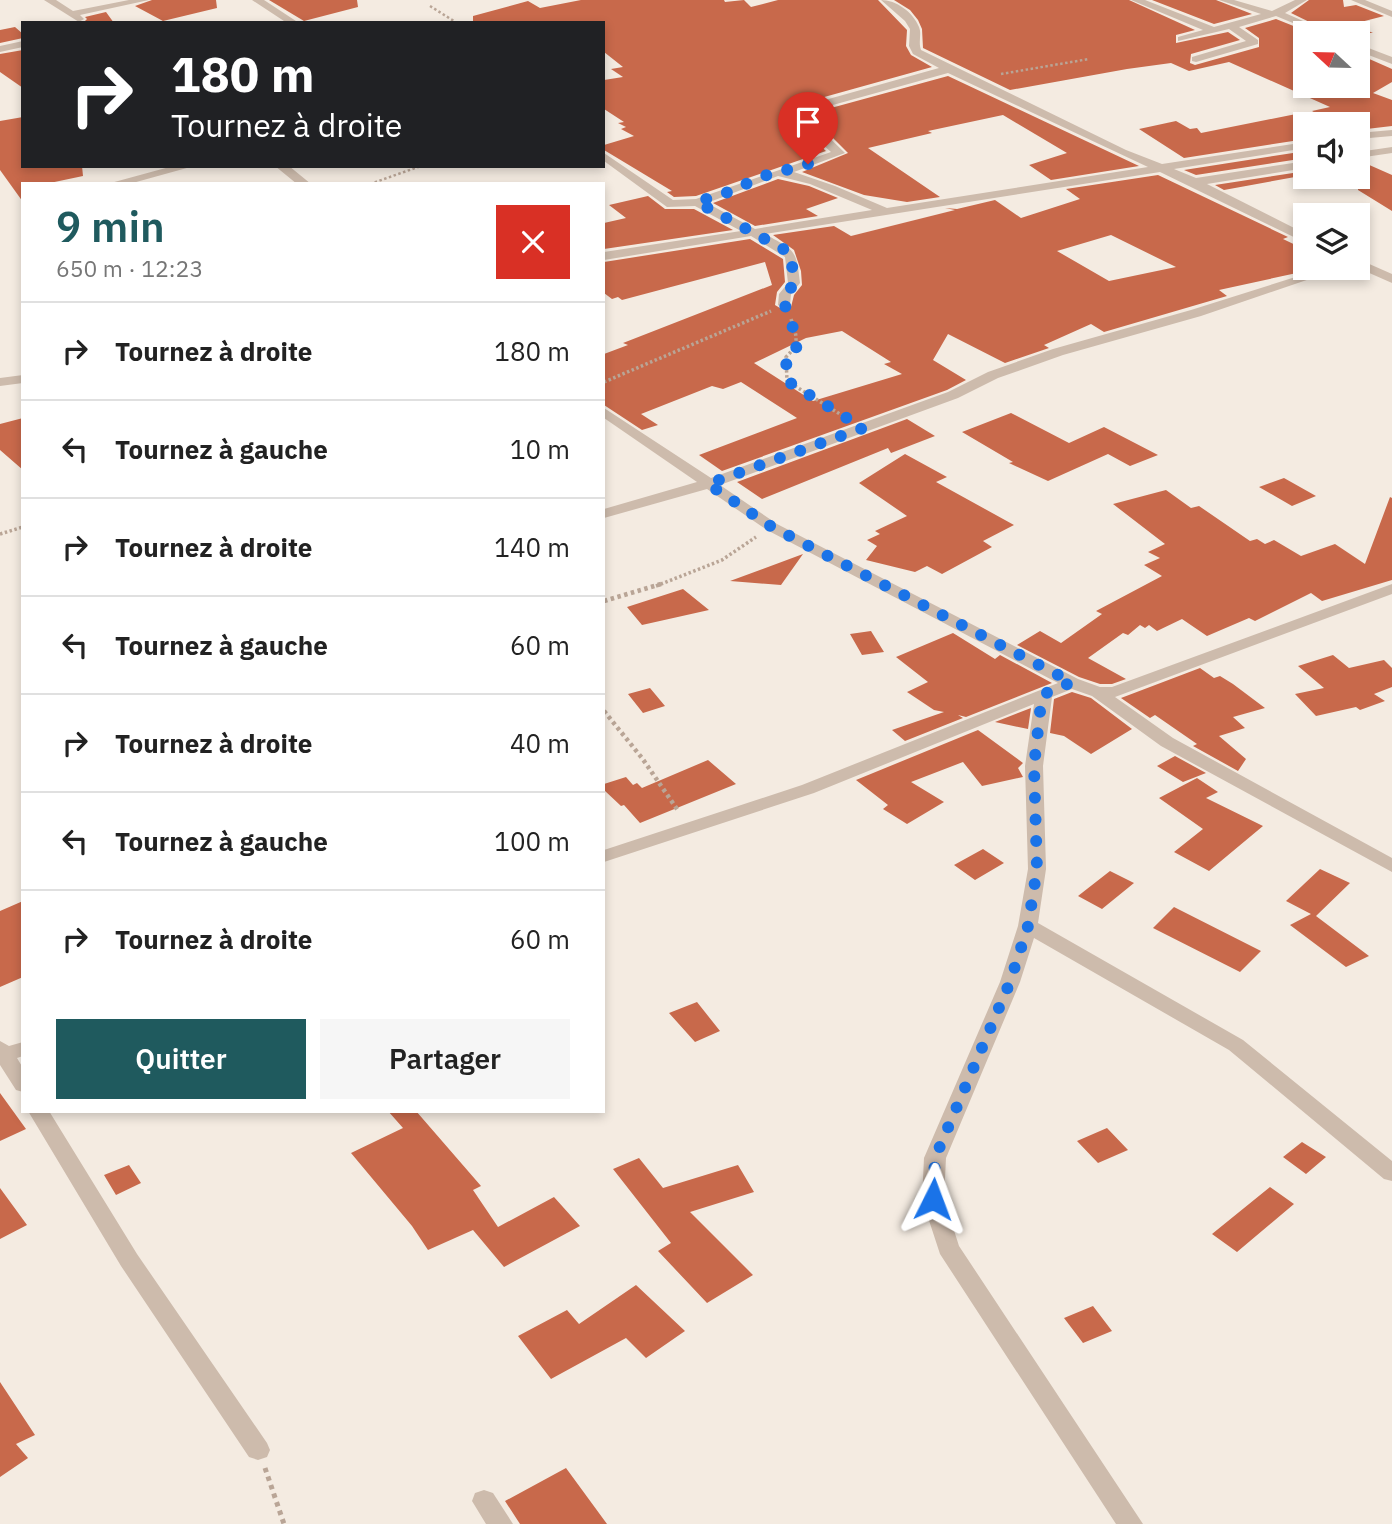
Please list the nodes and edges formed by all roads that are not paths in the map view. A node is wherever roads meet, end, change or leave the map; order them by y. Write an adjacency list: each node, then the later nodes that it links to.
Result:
1 (50, 0): 10 (street)
2 (144, 0): 10 (street)
3 (257, 0): 13 (street)
4 (886, 0): 23 (street)
5 (1136, 0): 16 (street)
6 (1224, 0): 9 (street)
7 (1302, 0): 9 (street)
8 (1356, 0): 11 (street)
9 (1274, 13): 14 (street); 15 (street)
10 (71, 14): 12 (street)
11 (1392, 14)
12 (82, 21)
13 (292, 21)
14 (1294, 21)
15 (1231, 26): 16 (street); 21 (street)
16 (1212, 30): 17 (street)
17 (1182, 39)
18 (21, 44): 19 (street)
19 (0, 49)
20 (1370, 52): 22 (street)
21 (1196, 59)
22 (1392, 61)
23 (949, 69): 31 (street); 34 (street)
24 (1392, 132): 25 (street)
25 (1370, 135)
26 (1293, 147): 31 (street)
27 (1392, 150): 28 (street)
28 (1370, 153)
29 (605, 157): 38 (street)
30 (1293, 166): 37 (street)
31 (1158, 167): 37 (street); 39 (street)
32 (180, 168): 35 (street)
33 (284, 168): 36 (street)
34 (782, 172): 38 (street); 39 (street)
35 (121, 182)
36 (302, 182)
37 (1195, 182): 40 (street)
38 (697, 202): 41 (street)
39 (886, 212): 41 (street)
40 (1293, 232)
41 (755, 233): 42 (street); 46 (street)
42 (605, 256)
43 (1370, 269): 44 (street)
44 (1392, 279)
45 (1299, 280): 50 (street)
46 (784, 305)
47 (21, 379): 48 (street)
48 (0, 382)
49 (605, 413): 50 (street)
50 (708, 484): 51 (street); 53 (street)
51 (605, 514)
52 (1392, 589): 54 (street)
53 (1072, 682): 54 (street); 55 (street)
54 (1098, 692): 57 (street)
55 (1044, 694): 56 (street); 58 (street)
56 (605, 856)
57 (1392, 866)
58 (1028, 926): 62 (street); 66 (street)
59 (7, 1052): 60 (street)
60 (21, 1082)
61 (39, 1113): 63 (street)
62 (1392, 1173)
63 (258, 1450)
64 (484, 1501): 65 (street)
65 (500, 1524)
66 (1130, 1524)

